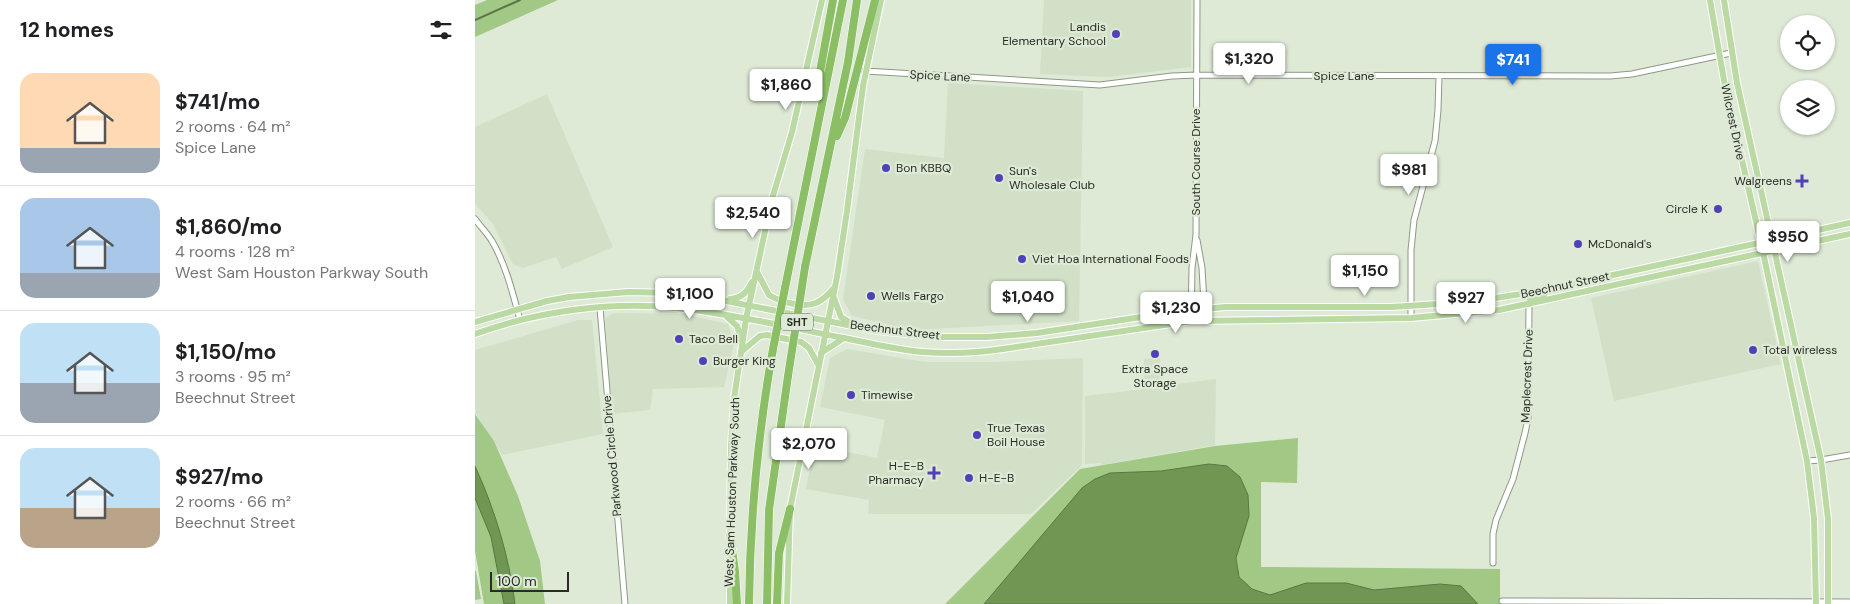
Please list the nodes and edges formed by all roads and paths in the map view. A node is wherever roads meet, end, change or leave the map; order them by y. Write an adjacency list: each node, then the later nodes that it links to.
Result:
1 (821, 0): 28 (main road, West Sam Houston Parkway South)
2 (833, 0): 15 (highway)
3 (843, 0): 15 (highway, SHT)
4 (857, 0): 16 (highway, SHT)
5 (875, 0): 16 (highway)
6 (881, 0): 12 (main road)
7 (1197, 0): 13 (street, South Course Drive)
8 (1710, 0): 11 (main road, Wilcrest Drive)
9 (1723, 0): 10 (main road, Wilcrest Drive)
10 (1731, 53): 11 (street, Spice Lane); 17 (main road, Wilcrest Drive)
11 (1719, 56): 14 (street, Spice Lane); 18 (main road, Wilcrest Drive)
12 (865, 72): 13 (street, Spice Lane); 31 (main road)
13 (1197, 75): 14 (street, Spice Lane); 22 (street, South Course Drive)
14 (1439, 76): 40 (street)
15 (825, 86): 85 (highway, SHT, bridge)
16 (831, 147): 86 (highway, SHT, bridge)
17 (1752, 148): 18 (main road); 23 (main road, Wilcrest Drive)
18 (1740, 152): 24 (main road, Wilcrest Drive)
19 (475, 219): 45 (street)
20 (1850, 223): 23 (main road, Beechnut Street)
21 (1850, 234): 25 (main road, Beechnut Street)
22 (1195, 235): 43 (street, South Course Drive); 46 (street, South Course Drive)
23 (1772, 239): 24 (main road, Beechnut Street); 25 (main road, Wilcrest Drive)
24 (1761, 242): 26 (main road, Wilcrest Drive); 27 (main road, Beechnut Street)
25 (1774, 250): 26 (main road, Beechnut Street); 63 (main road, Wilcrest Drive)
26 (1763, 252): 29 (main road, Beechnut Street); 64 (main road, Wilcrest Drive)
27 (1667, 262): 29 (main road); 30 (main road, Beechnut Street)
28 (757, 272): 31 (main road); 37 (main road); 38 (main road, West Sam Houston Parkway South)
29 (1670, 273): 33 (main road, Beechnut Street)
30 (1585, 280): 32 (main road, Beechnut Street); 33 (main road)
31 (835, 287): 36 (main road)
32 (1547, 290): 39 (main road); 40 (main road, Beechnut Street)
33 (1587, 291): 39 (main road, Beechnut Street)
34 (678, 293): 35 (main road, Beechnut Street); 37 (main road, Beechnut Street); 42 (main road)
35 (599, 294): 41 (main road); 45 (main road, Beechnut Street)
36 (833, 297): 52 (main road); 56 (main road)
37 (724, 300): 38 (main road, Beechnut Street)
38 (749, 304): 49 (main road, West Sam Houston Parkway South); 52 (main road, Beechnut Street)
39 (1529, 304): 48 (main road, Beechnut Street); 76 (street, Maplecrest Drive)
40 (1411, 306): 44 (main road, Beechnut Street); 48 (street)
41 (600, 308): 42 (main road, Beechnut Street); 51 (main road, Beechnut Street); 82 (street, Parkwood Circle Drive)
42 (676, 308): 47 (main road, Beechnut Street)
43 (1205, 308): 44 (main road, Beechnut Street); 46 (main road, Beechnut Street); 53 (street, South Course Drive)
44 (1323, 308): 50 (main road)
45 (517, 309): 51 (street); 55 (main road, Beechnut Street)
46 (1191, 310): 54 (street, South Course Drive); 57 (main road, Beechnut Street)
47 (724, 315): 49 (main road, Beechnut Street); 65 (main road)
48 (1411, 318): 50 (main road, Beechnut Street)
49 (746, 319): 59 (main road, Beechnut Street); 65 (main road, West Sam Houston Parkway South)
50 (1322, 319): 53 (main road, Beechnut Street)
51 (519, 320): 58 (main road, Beechnut Street)
52 (828, 320): 56 (main road, Beechnut Street); 59 (main road)
53 (1205, 320): 54 (main road, Beechnut Street)
54 (1191, 321): 62 (main road, Beechnut Street)
55 (475, 322)
56 (857, 326): 60 (main road, Beechnut Street)
57 (1076, 328): 60 (main road, Beechnut Street); 62 (main road)
58 (475, 334)
59 (825, 334): 61 (main road, Beechnut Street); 67 (main road)
60 (987, 337): 66 (main road)
61 (844, 338): 66 (main road, Beechnut Street); 67 (main road)
62 (1079, 338): 66 (main road, Beechnut Street)
63 (1795, 344): 64 (main road); 70 (main road, Wilcrest Drive)
64 (1783, 346): 71 (main road, Wilcrest Drive)
65 (741, 349): 68 (main road); 73 (main road, West Sam Houston Parkway South)
66 (988, 351)
67 (821, 353): 68 (main road)
68 (819, 366): 72 (main road)
69 (1850, 455): 70 (street)
70 (1821, 460): 71 (street); 75 (main road, Wilcrest Drive)
71 (1807, 461): 74 (main road, Wilcrest Drive)
72 (790, 510): 87 (highway); 88 (main road)
73 (730, 536): 83 (main road, West Sam Houston Parkway South); 84 (highway)
74 (1815, 547): 75 (main road); 80 (main road, Wilcrest Drive)
75 (1829, 552): 81 (main road, Wilcrest Drive)
76 (1493, 563)
77 (1502, 601): 79 (street)
78 (1850, 602): 81 (street)
79 (1575, 603): 80 (street)
80 (1816, 603): 81 (street)
81 (1828, 603)
82 (625, 604)
83 (730, 604)
84 (737, 604)
85 (749, 604)
86 (767, 604)
87 (777, 604)
88 (787, 604)

